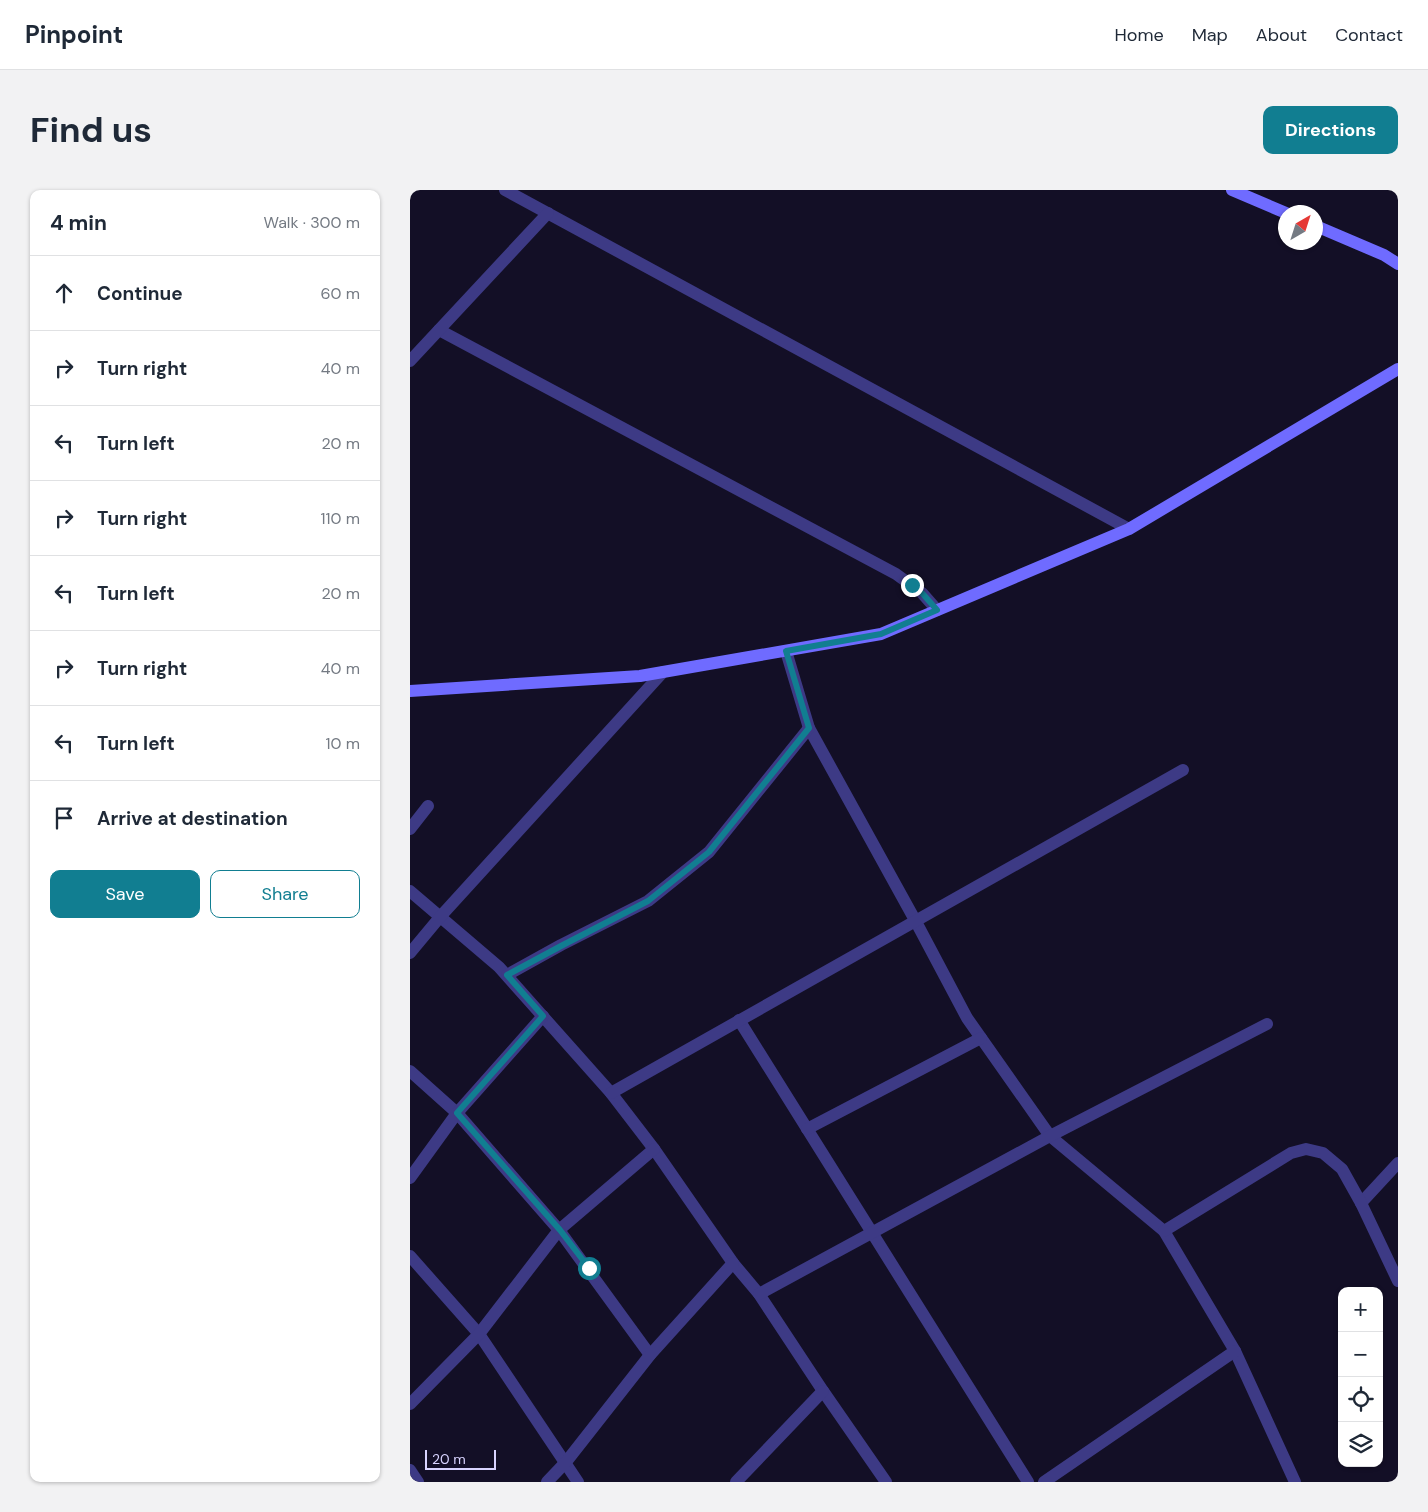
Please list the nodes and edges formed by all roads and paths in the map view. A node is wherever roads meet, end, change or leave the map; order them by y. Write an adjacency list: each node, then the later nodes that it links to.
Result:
1 (505, 190): 4 (street)
2 (1232, 190): 3 (street)
3 (1278, 210)
4 (548, 213): 7 (street); 10 (street)
5 (1323, 229): 6 (street)
6 (1398, 264)
7 (439, 330): 8 (street); 11 (street)
8 (410, 362)
9 (1398, 369): 10 (street)
10 (1129, 529): 11 (street)
11 (937, 610): 12 (street)
12 (786, 651): 13 (street); 15 (street)
13 (663, 672): 14 (street); 20 (street)
14 (410, 691)
15 (809, 728): 21 (street); 23 (street)
16 (1183, 770): 21 (street)
17 (428, 806): 18 (street)
18 (410, 829)
19 (410, 891): 20 (street)
20 (440, 917): 22 (street); 23 (street)
21 (915, 920): 25 (street); 27 (street)
22 (410, 952)
23 (507, 975): 24 (street)
24 (543, 1016): 29 (street); 30 (street)
25 (739, 1020): 29 (street); 31 (street)
26 (1266, 1024): 32 (street)
27 (980, 1038): 31 (street); 32 (street)
28 (410, 1071): 30 (street)
29 (611, 1092): 33 (street)
30 (457, 1113): 35 (street); 37 (street)
31 (806, 1129): 39 (street)
32 (1050, 1136): 38 (street); 39 (street)
33 (654, 1149): 37 (street); 41 (street)
34 (1398, 1164): 36 (street)
35 (410, 1178)
36 (1361, 1203): 38 (street); 42 (street)
37 (560, 1230): 44 (street); 46 (street)
38 (1164, 1231): 45 (street)
39 (871, 1233): 43 (street); 56 (street)
40 (410, 1256): 44 (street)
41 (733, 1264): 43 (street); 46 (street)
42 (1398, 1281)
43 (759, 1294): 47 (street)
44 (479, 1334): 48 (street); 49 (street)
45 (1235, 1351): 57 (street); 58 (street)
46 (650, 1355): 49 (street)
47 (823, 1391): 54 (street); 55 (street)
48 (410, 1404)
49 (566, 1462): 52 (street); 53 (street)
50 (410, 1470): 51 (street)
51 (418, 1482)
52 (547, 1482)
53 (578, 1482)
54 (736, 1482)
55 (886, 1482)
56 (1028, 1482)
57 (1044, 1482)
58 (1295, 1482)

